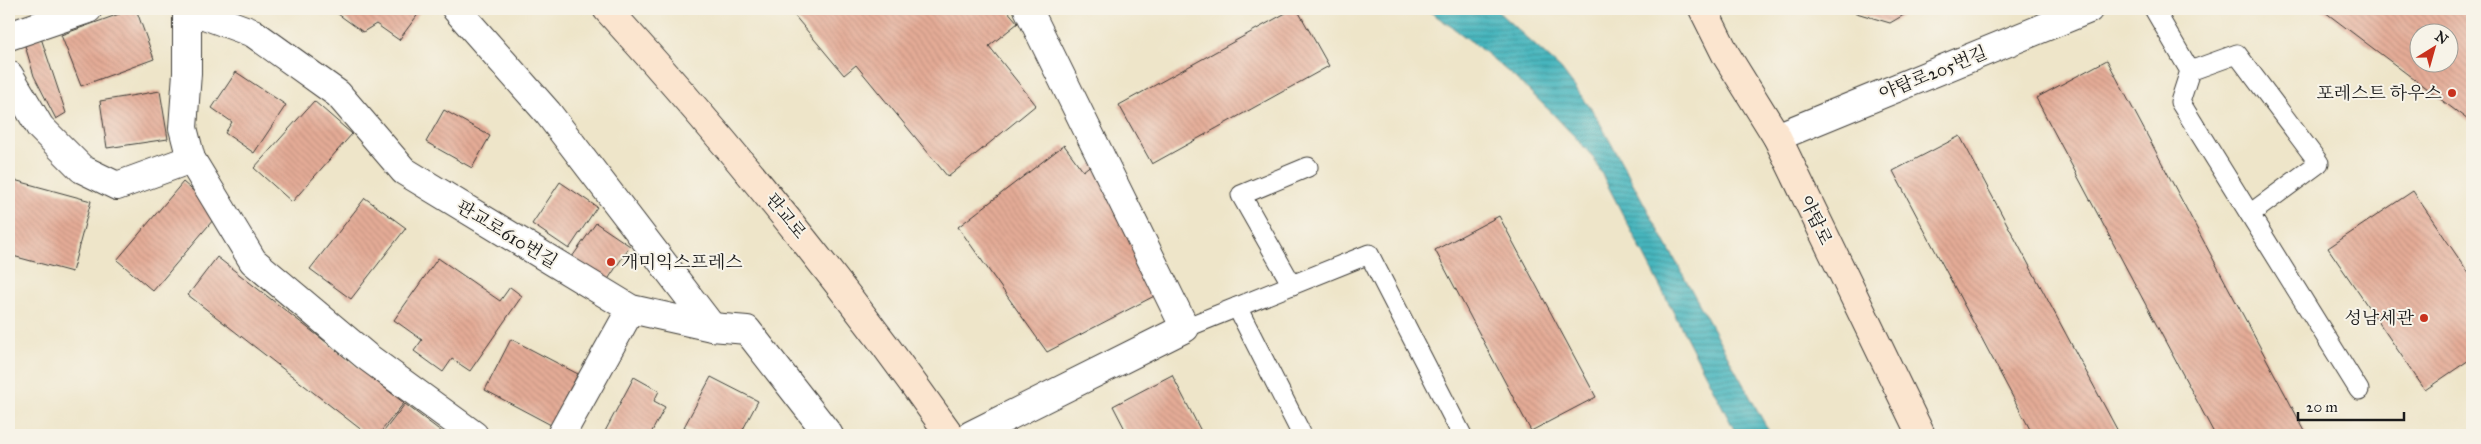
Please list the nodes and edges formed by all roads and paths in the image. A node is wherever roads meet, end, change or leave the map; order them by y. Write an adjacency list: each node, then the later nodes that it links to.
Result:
1 (88, 9): 9 (street)
2 (187, 9): 13 (street, 판교로610번길); 18 (street, 판교로610번길)
3 (456, 9): 19 (street)
4 (607, 9): 25 (main road, 판교로)
5 (1028, 9): 20 (street)
6 (1703, 9): 12 (main road, 야탑로)
7 (2089, 9): 12 (street, 야탑로205번길)
8 (2154, 9): 10 (lane)
9 (9, 36)
10 (2190, 71): 15 (lane); 15 (lane)
11 (9, 75): 13 (street)
12 (1777, 137): 29 (main road, 야탑로)
13 (191, 159): 22 (street, 판교로610번길)
14 (1308, 167): 16 (lane)
15 (2250, 214): 21 (lane)
16 (1292, 285): 17 (lane); 28 (lane)
17 (1237, 306): 20 (lane); 27 (lane)
18 (632, 309): 19 (street, 판교로610번길); 23 (street)
19 (712, 327): 24 (street, 판교로610번길)
20 (1185, 328): 26 (street)
21 (2359, 390)
22 (474, 435)
23 (561, 435)
24 (829, 435)
25 (950, 435)
26 (971, 435)
27 (1302, 435)
28 (1462, 435)
29 (1921, 435)

